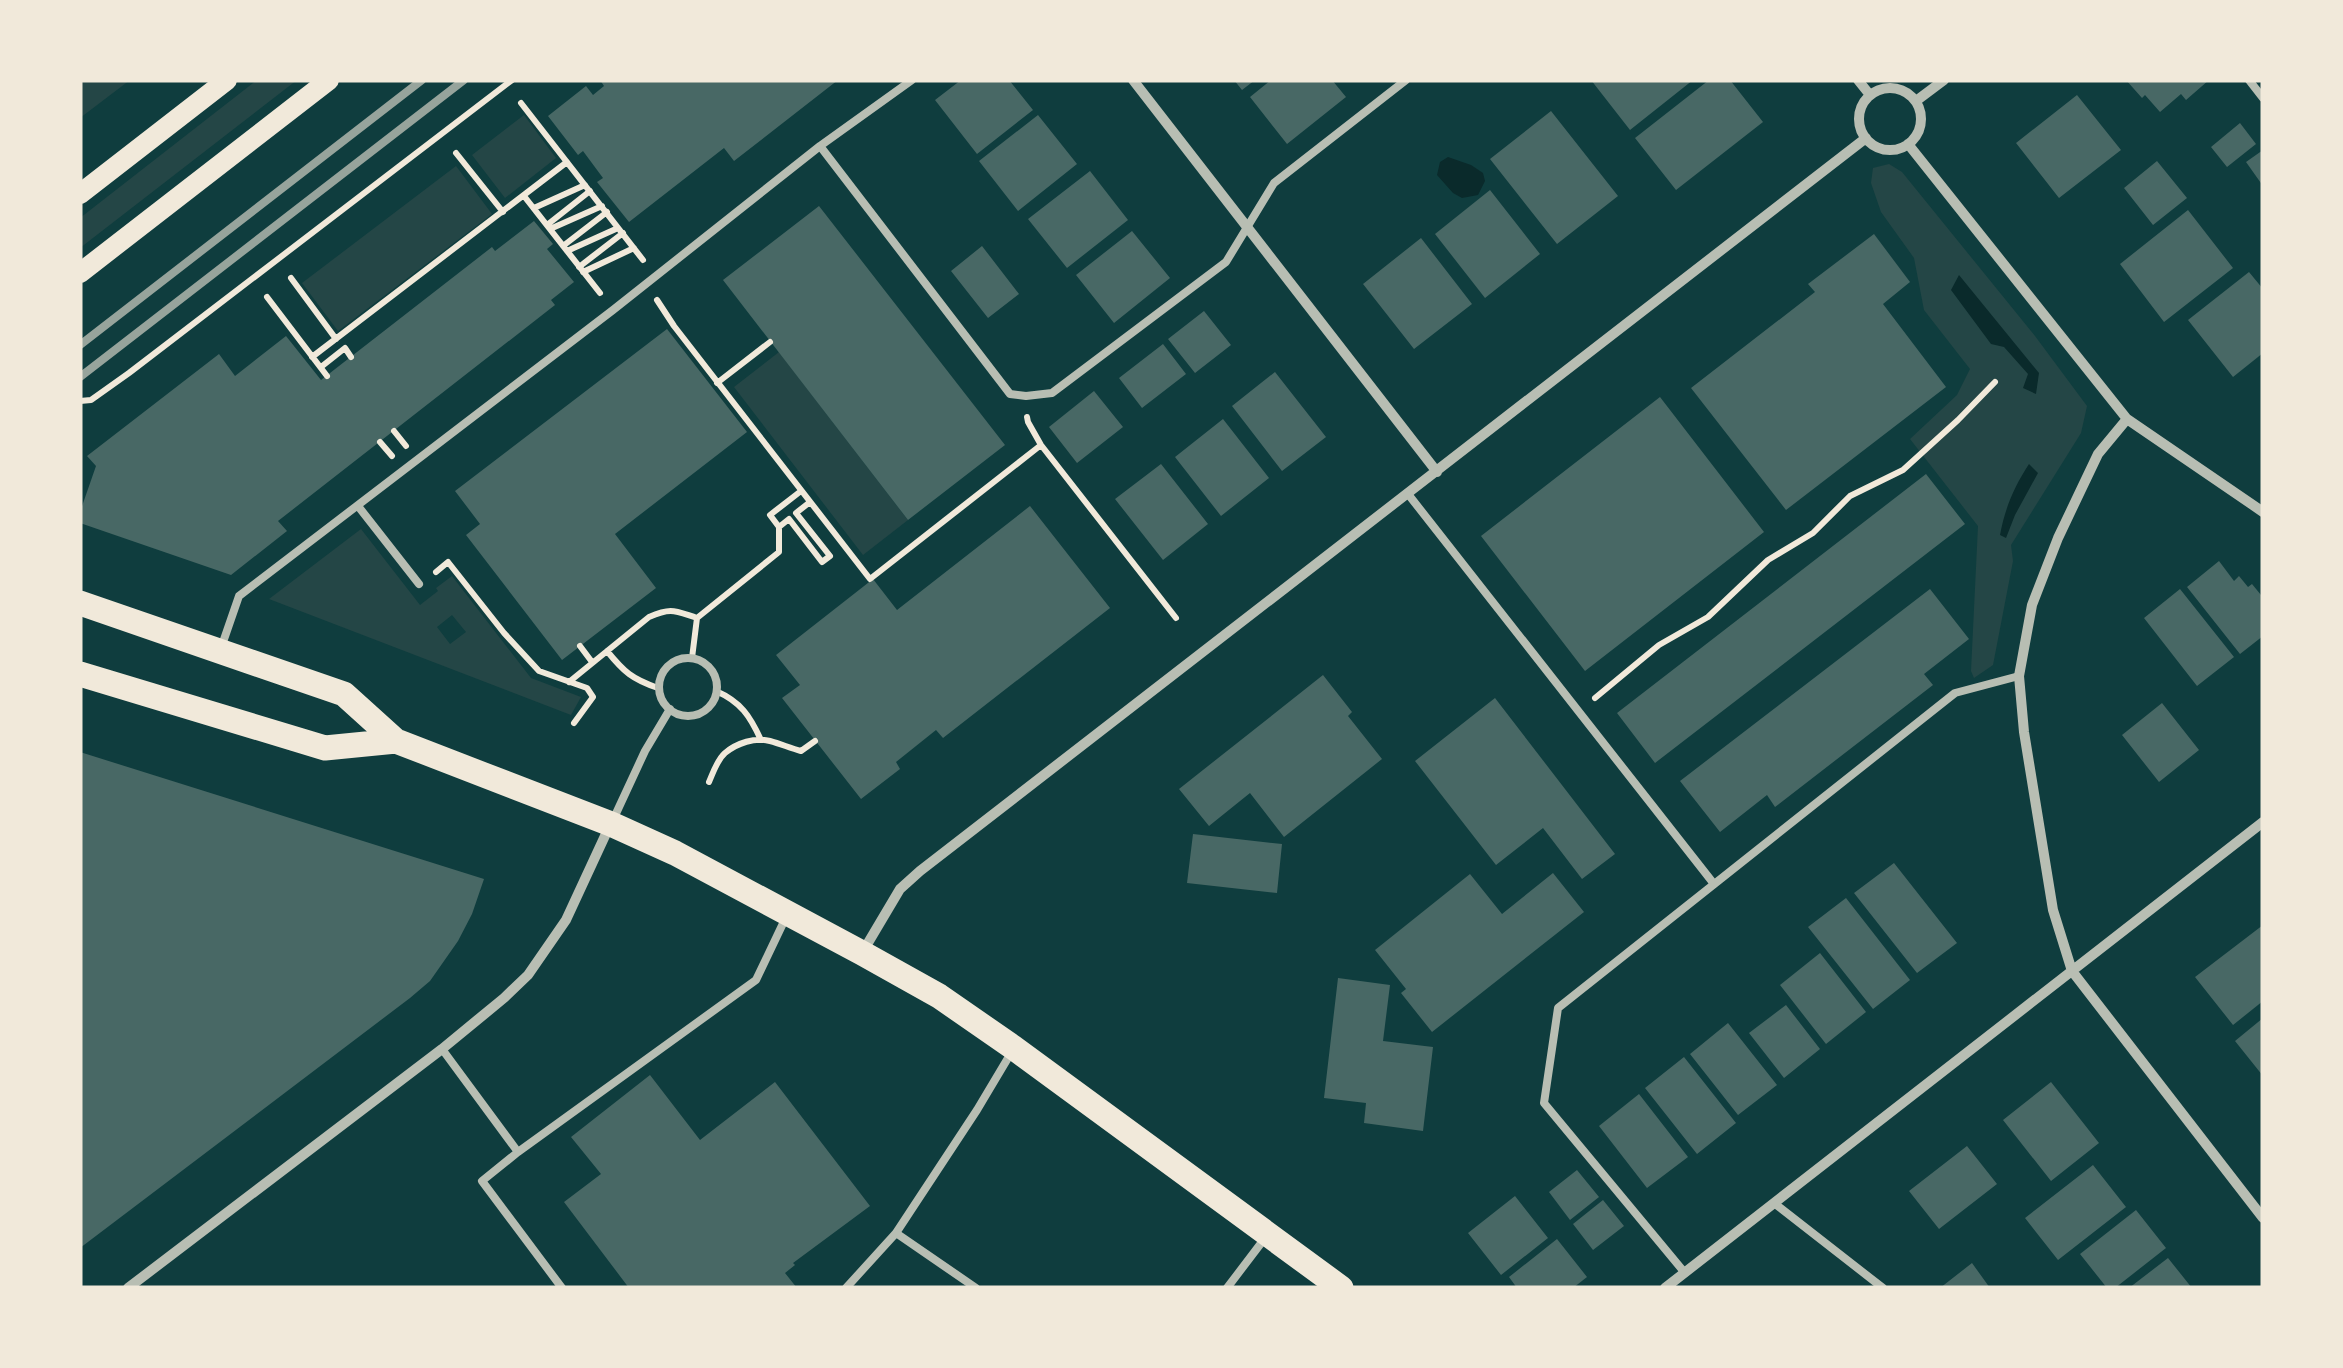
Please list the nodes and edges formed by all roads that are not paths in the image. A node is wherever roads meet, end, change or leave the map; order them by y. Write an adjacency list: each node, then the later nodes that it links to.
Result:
1 (227, 80): 15 (main road)
2 (329, 80): 17 (main road)
3 (912, 80): 14 (lane)
4 (1133, 80): 16 (street)
5 (1406, 80): 16 (lane)
6 (1858, 80): 9 (street)
7 (1944, 80): 11 (street)
8 (2250, 80): 10 (lane)
9 (1870, 95): 11 (street); 12 (street)
10 (2263, 98)
11 (1916, 101): 13 (street)
12 (1866, 138): 13 (street); 19 (street)
13 (1908, 144): 18 (street)
14 (820, 146): 16 (lane); 21 (lane)
15 (80, 194)
16 (1248, 228): 19 (street)
17 (80, 273)
18 (2127, 419): 22 (street); 27 (street)
19 (1437, 472): 20 (street)
20 (1408, 494): 32 (lane); 34 (street)
21 (358, 506): 23 (lane); 25 (lane)
22 (2263, 512)
23 (419, 584)
24 (80, 603): 25 (main road)
25 (220, 652): 29 (main road)
26 (80, 674): 29 (main road)
27 (2019, 676): 32 (lane); 35 (street)
28 (670, 709): 28 (lane); 31 (lane)
29 (396, 741): 31 (main road)
30 (2263, 822): 35 (street)
31 (611, 824): 33 (main road); 37 (street)
32 (1714, 884): 43 (lane)
33 (788, 914): 34 (main road); 38 (lane)
34 (862, 953): 36 (main road)
35 (2072, 971): 39 (street); 40 (street)
36 (1014, 1048): 41 (lane); 42 (main road)
37 (442, 1049): 38 (lane); 44 (street)
38 (518, 1152): 45 (lane)
39 (1774, 1203): 43 (street); 51 (lane)
40 (2263, 1218)
41 (896, 1233): 46 (lane); 47 (lane)
42 (1268, 1234): 48 (lane); 49 (main road)
43 (1685, 1272): 50 (street)
44 (128, 1288)
45 (562, 1288)
46 (846, 1288)
47 (976, 1288)
48 (1227, 1288)
49 (1341, 1288)
50 (1665, 1288)
51 (1883, 1288)

